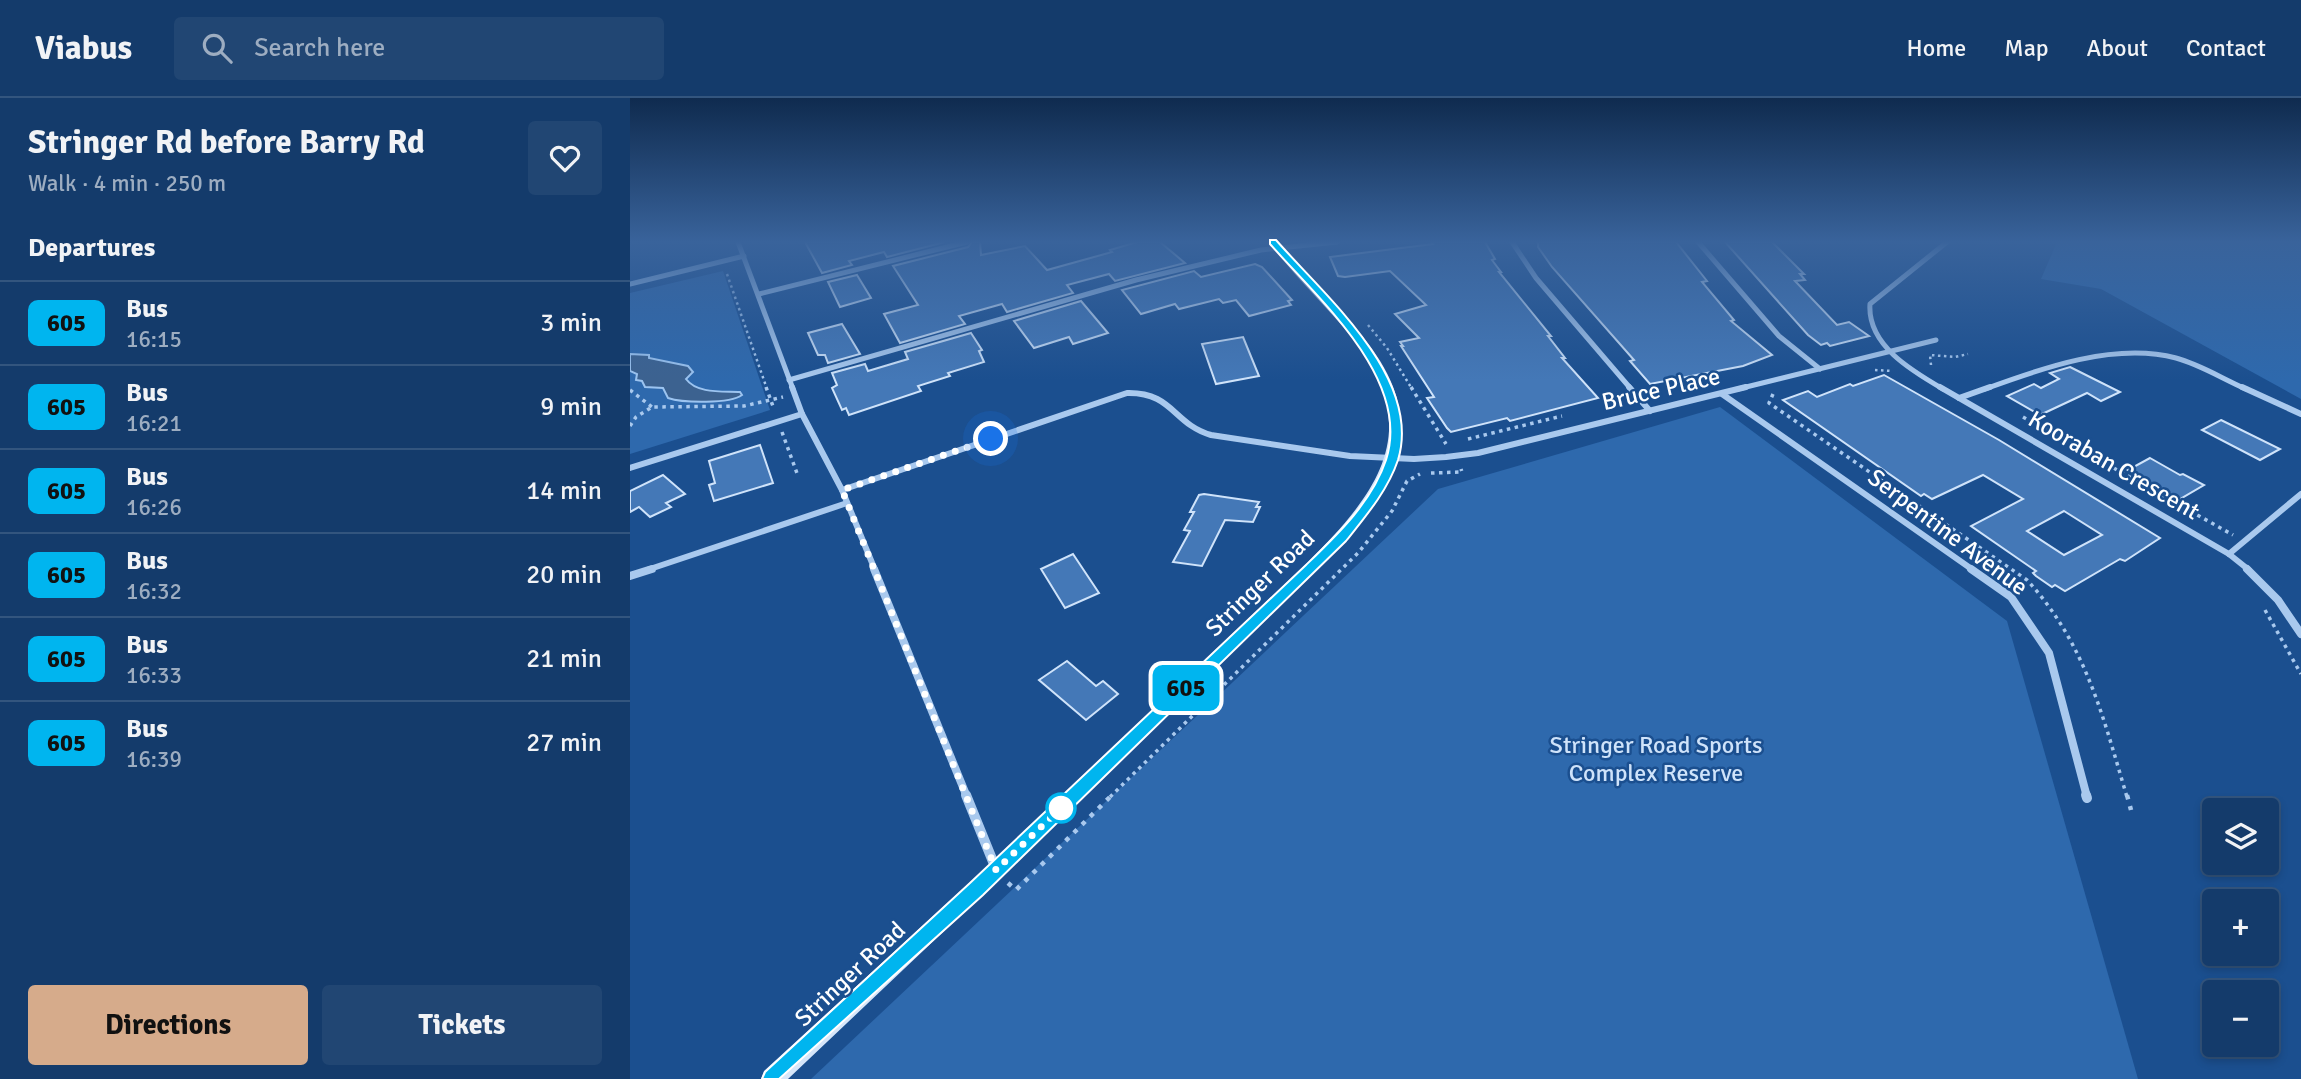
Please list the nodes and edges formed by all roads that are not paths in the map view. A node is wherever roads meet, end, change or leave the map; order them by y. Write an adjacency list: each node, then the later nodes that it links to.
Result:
1 (757, 288): 8 (street)
2 (785, 288): 8 (street)
3 (1109, 288): 12 (street)
4 (1312, 288): 18 (street, Stringer Road)
5 (1544, 288): 15 (street)
6 (1738, 288): 11 (street)
7 (1890, 288): 10 (street)
8 (760, 294): 12 (street)
9 (1936, 340): 10 (street, Bruce Place)
10 (1888, 351): 11 (street, Bruce Place); 14 (street, Kooraban Crescent)
11 (1820, 369): 13 (street, Bruce Place)
12 (789, 380): 16 (street)
13 (1723, 394): 15 (street, Bruce Place); 26 (street, Serpentine Avenue)
14 (1959, 398): 17 (street); 23 (street, Kooraban Crescent)
15 (1650, 411): 18 (street, Bruce Place)
16 (802, 414): 19 (street); 20 (street)
17 (2301, 414)
18 (1392, 460): 20 (street, Bruce Place); 27 (street, Stringer Road)
19 (630, 468)
20 (842, 490): 22 (street)
21 (2301, 494): 23 (street)
22 (847, 503): 24 (street); 27 (street)
23 (2229, 554): 25 (street, Kooraban Crescent)
24 (630, 576)
25 (2301, 634)
26 (2087, 798)
27 (996, 870): 28 (street, Stringer Road)
28 (772, 1079)

